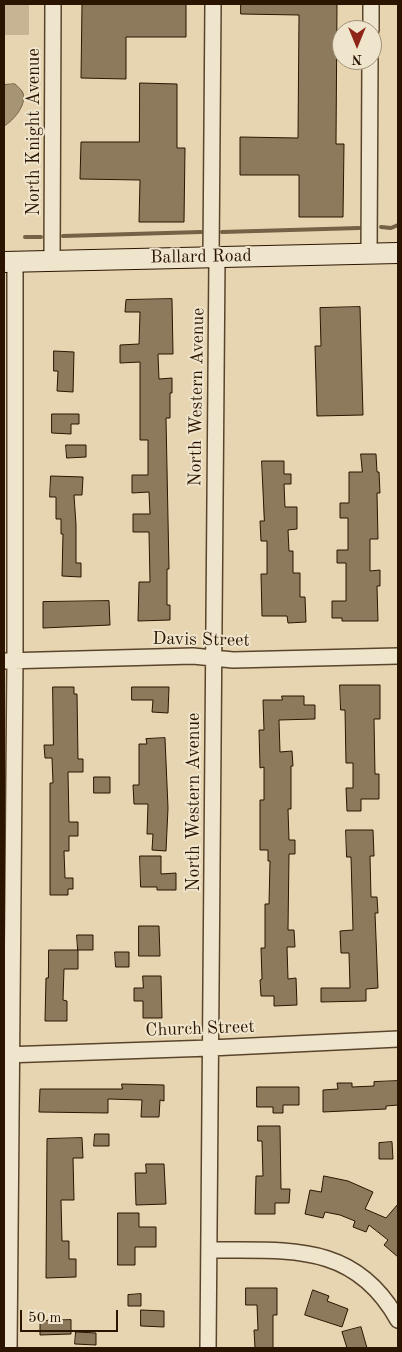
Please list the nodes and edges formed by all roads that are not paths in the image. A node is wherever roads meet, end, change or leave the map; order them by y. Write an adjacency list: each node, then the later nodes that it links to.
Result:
1 (53, 4): 9 (street, North Knight Avenue)
2 (212, 4): 8 (street, North Western Avenue)
3 (371, 4): 4 (street)
4 (371, 20)
5 (370, 70): 7 (street)
6 (398, 253): 7 (street, Ballard Road)
7 (369, 254): 8 (street, Ballard Road)
8 (214, 257): 9 (street, Ballard Road); 12 (street, North Western Avenue)
9 (52, 261): 10 (street, Ballard Road)
10 (9, 262): 13 (street)
11 (398, 656): 12 (street, Davis Street)
12 (214, 658): 13 (street, Davis Street); 15 (street, North Western Avenue)
13 (9, 661): 16 (street)
14 (398, 1039): 15 (street, Church Street)
15 (210, 1048): 16 (street, Church Street); 17 (street, North Western Avenue)
16 (8, 1054): 19 (street)
17 (209, 1250): 18 (street); 20 (street, North Western Avenue)
18 (398, 1320)
19 (9, 1348)
20 (208, 1348)

